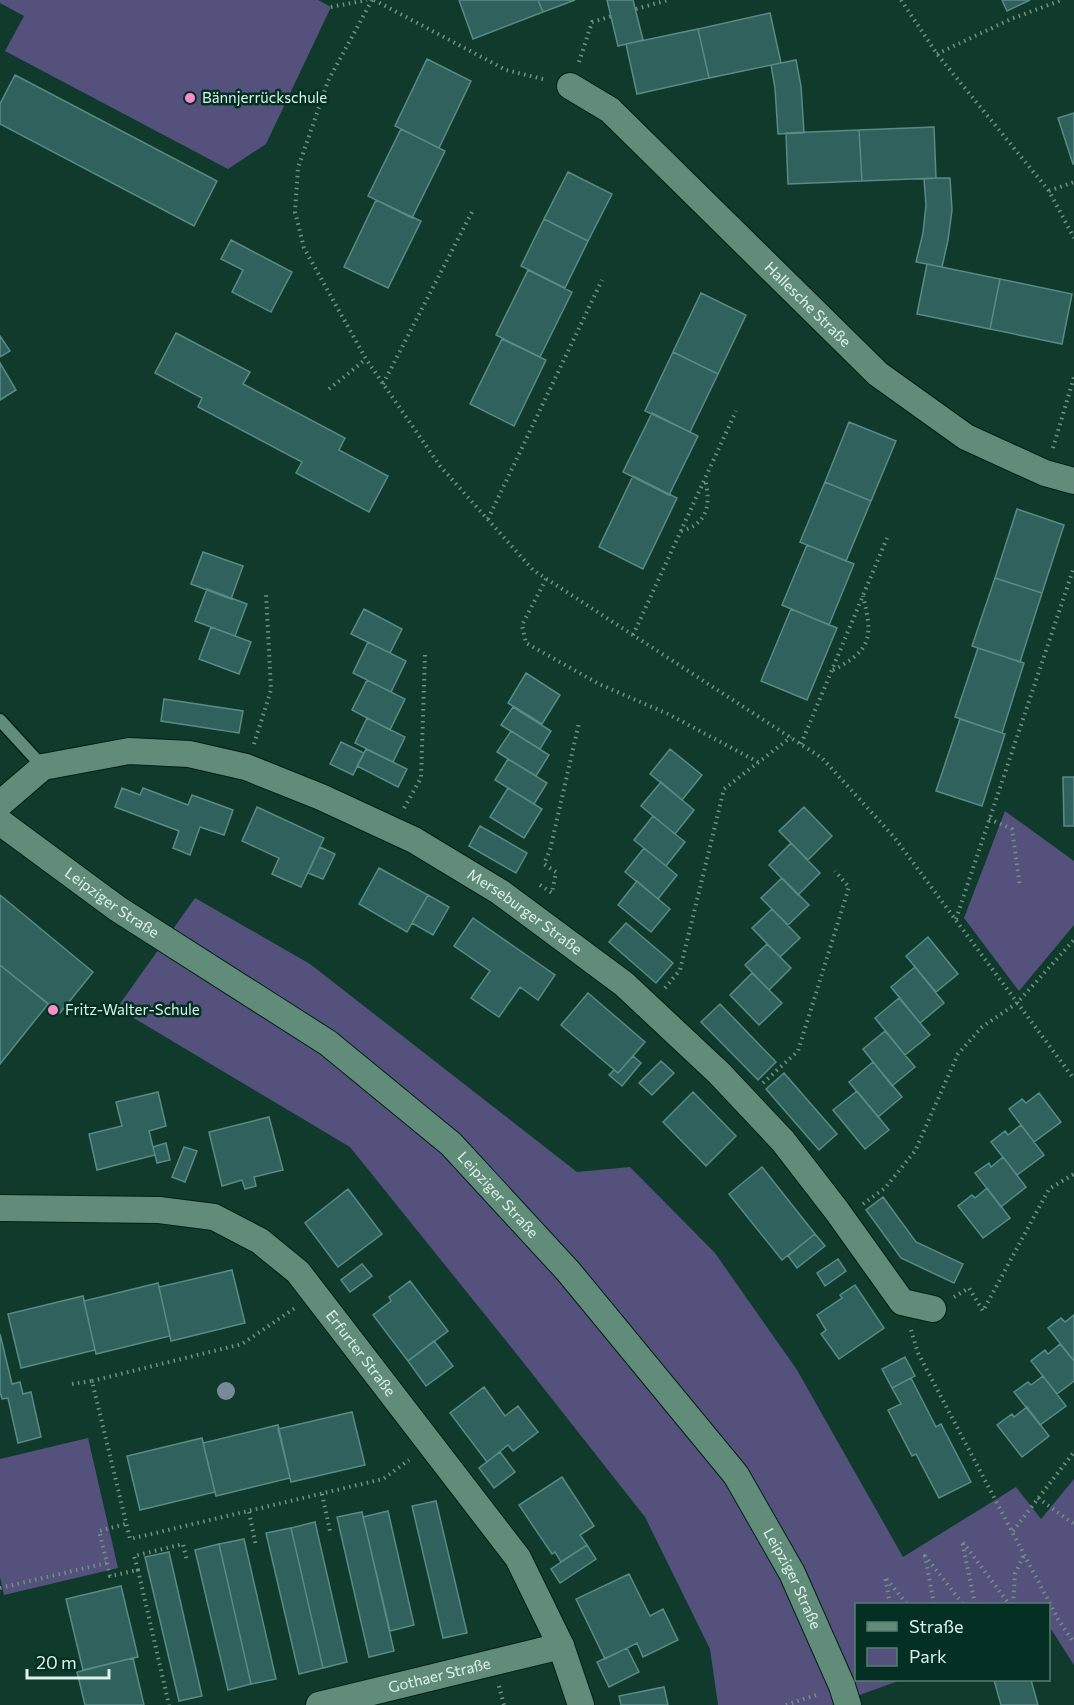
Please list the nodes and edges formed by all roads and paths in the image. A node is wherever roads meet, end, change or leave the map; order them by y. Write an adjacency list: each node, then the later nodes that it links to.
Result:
1 (367, 0): 6 (path)
2 (373, 0): 10 (path); 16 (path)
3 (668, 0): 7 (path)
4 (901, 0): 9 (path)
5 (1062, 0): 9 (path)
6 (331, 7)
7 (636, 9)
8 (612, 16): 10 (path)
9 (937, 54): 12 (path)
10 (570, 86): 21 (street, Hallesche Straße)
11 (1074, 182): 12 (path)
12 (1049, 191): 14 (path)
13 (473, 210): 18 (path)
14 (1074, 238)
15 (602, 280): 24 (path)
16 (366, 359): 18 (path); 19 (path)
17 (1074, 377): 21 (path)
18 (383, 384): 24 (path)
19 (329, 389)
20 (736, 411): 22 (path)
21 (1045, 473): 23 (street, Hallesche Straße)
22 (705, 478): 25 (path); 25 (path)
23 (1074, 481)
24 (488, 519): 28 (path)
25 (681, 531): 31 (path)
26 (887, 538): 30 (path)
27 (1074, 567): 43 (path)
28 (546, 579): 31 (path); 39 (path)
29 (266, 593): 37 (path)
30 (863, 596): 33 (path); 33 (path)
31 (633, 635): 36 (path)
32 (425, 654): 42 (path)
33 (832, 670): 38 (path)
34 (0, 720): 40 (lane)
35 (579, 723): 46 (path)
36 (791, 737): 38 (path); 39 (path)
37 (254, 743)
38 (801, 744): 48 (path)
39 (758, 762): 50 (path)
40 (43, 767): 41 (street); 59 (street, Merseburger Straße)
41 (0, 804)
42 (403, 810)
43 (990, 819): 47 (path); 48 (path)
44 (0, 822): 94 (street, Leipziger Straße)
45 (835, 871): 53 (path)
46 (532, 881)
47 (1020, 887)
48 (956, 919): 51 (path)
49 (1074, 940): 51 (path)
50 (660, 994)
51 (1017, 1003): 52 (path); 55 (path)
52 (1074, 1079)
53 (756, 1089)
54 (1074, 1174): 57 (path)
55 (861, 1206)
56 (0, 1208): 58 (street, Erfurter Straße)
57 (969, 1288)
58 (315, 1295): 61 (path); 63 (street, Erfurter Straße)
59 (902, 1302): 60 (street); 71 (path)
60 (933, 1309)
61 (92, 1380): 62 (path); 68 (path)
62 (72, 1384)
63 (430, 1443): 65 (path); 88 (street, Erfurter Straße)
64 (1074, 1452): 66 (path)
65 (322, 1494): 67 (path); 70 (path)
66 (1038, 1498): 69 (path); 71 (path)
67 (249, 1512): 68 (path); 72 (path)
68 (125, 1524): 75 (path)
69 (1074, 1524)
70 (330, 1531)
71 (1013, 1531): 73 (path)
72 (256, 1546)
73 (1025, 1554): 84 (path); 86 (path)
74 (187, 1561): 76 (path)
75 (107, 1563): 76 (path); 77 (path)
76 (138, 1570): 90 (path)
77 (0, 1588)
78 (890, 1603): 79 (path)
79 (905, 1603)
80 (934, 1603): 81 (path)
81 (961, 1603)
82 (975, 1603): 83 (path)
83 (1009, 1603)
84 (1011, 1603)
85 (1050, 1603): 87 (path)
86 (1050, 1603)
87 (1074, 1643)
88 (561, 1646): 91 (street, Gothaer Straße); 93 (street, Erfurter Straße)
89 (501, 1693): 92 (path)
90 (169, 1705)
91 (319, 1705)
92 (504, 1705)
93 (580, 1705)
94 (848, 1705)

